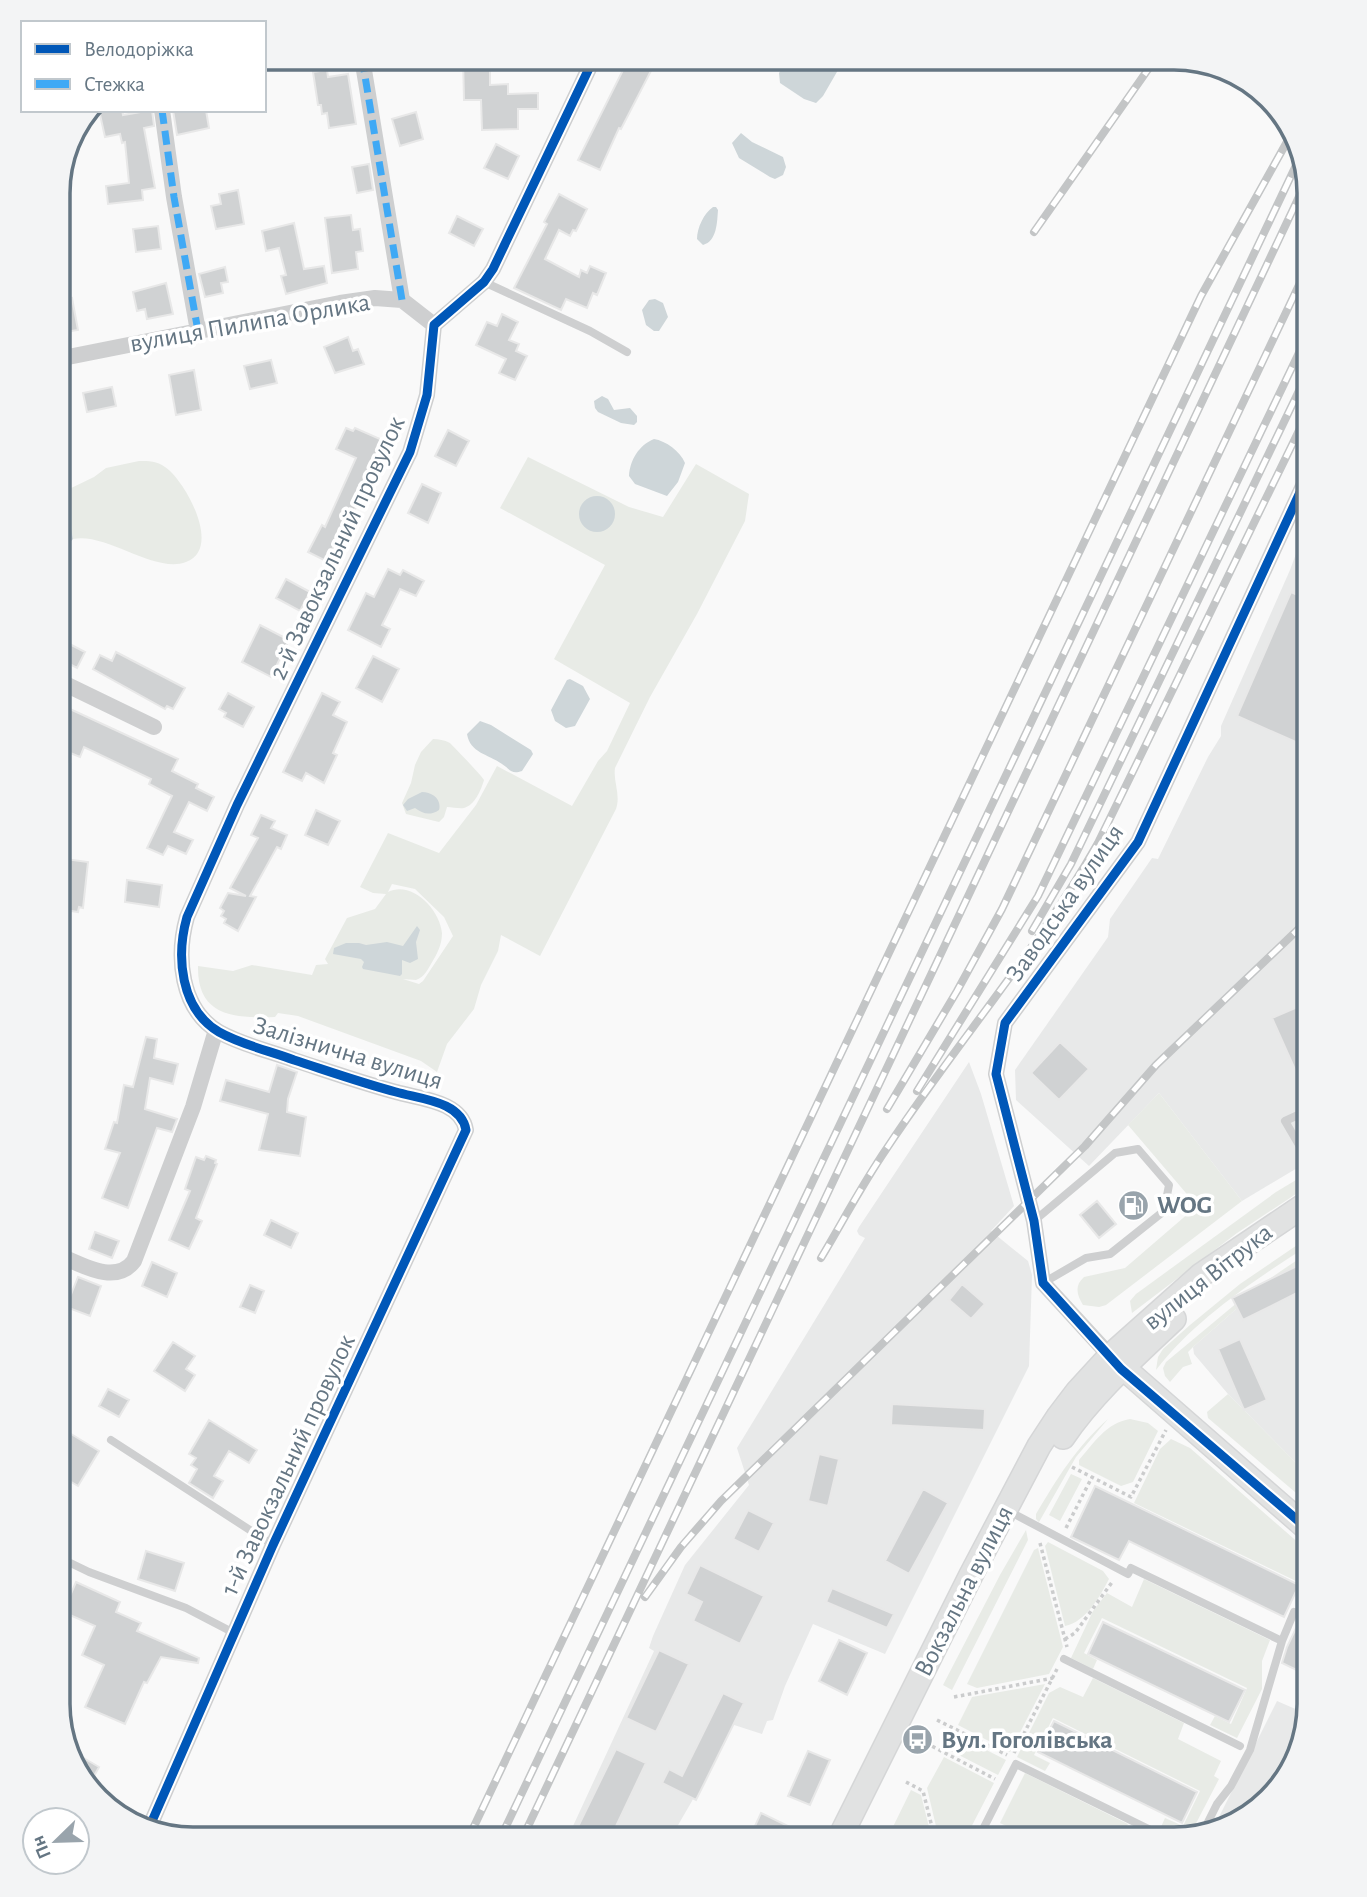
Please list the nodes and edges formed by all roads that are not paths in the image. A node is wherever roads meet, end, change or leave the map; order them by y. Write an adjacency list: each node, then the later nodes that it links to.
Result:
1 (364, 70): 5 (street)
2 (588, 70): 4 (street)
3 (162, 112): 7 (street)
4 (484, 282): 6 (street); 8 (lane)
5 (402, 300): 6 (street, вулиця Пилипа Орлика); 7 (street, вулиця Пилипа Орлика)
6 (434, 325): 13 (street, 2-й Завокзальний провулок)
7 (198, 331): 9 (street, вулиця Пилипа Орлика)
8 (627, 352)
9 (70, 357)
10 (1297, 499): 18 (street, Заводська вулиця)
11 (70, 688): 12 (street)
12 (154, 727)
13 (216, 1030): 15 (street, Залізнична вулиця); 20 (street)
14 (1297, 1116): 16 (lane)
15 (464, 1120): 26 (street, 1-й Завокзальний провулок)
16 (1297, 1142)
17 (1297, 1210): 22 (main road, вулиця Вітрука)
18 (1034, 1221): 21 (street, Заводська вулиця); 21 (lane)
19 (1297, 1226): 22 (main road, вулиця Вітрука)
20 (70, 1260)
21 (1043, 1283): 22 (street)
22 (1116, 1362): 24 (main road, Вокзальна вулиця); 25 (main road); 35 (main road, Вокзальна вулиця)
23 (111, 1440): 26 (lane)
24 (1018, 1516): 30 (lane); 36 (main road, Вокзальна вулиця)
25 (1297, 1520)
26 (273, 1545): 29 (street, 1-й Завокзальний провулок)
27 (70, 1563): 29 (lane)
28 (1294, 1612): 30 (lane)
29 (234, 1633): 33 (street, 1-й Завокзальний провулок)
30 (1282, 1641): 34 (lane)
31 (1064, 1659): 32 (lane)
32 (1240, 1746)
33 (153, 1820)
34 (1208, 1822)
35 (859, 1827)
36 (860, 1827)
37 (984, 1827): 38 (lane)
38 (1145, 1827)

